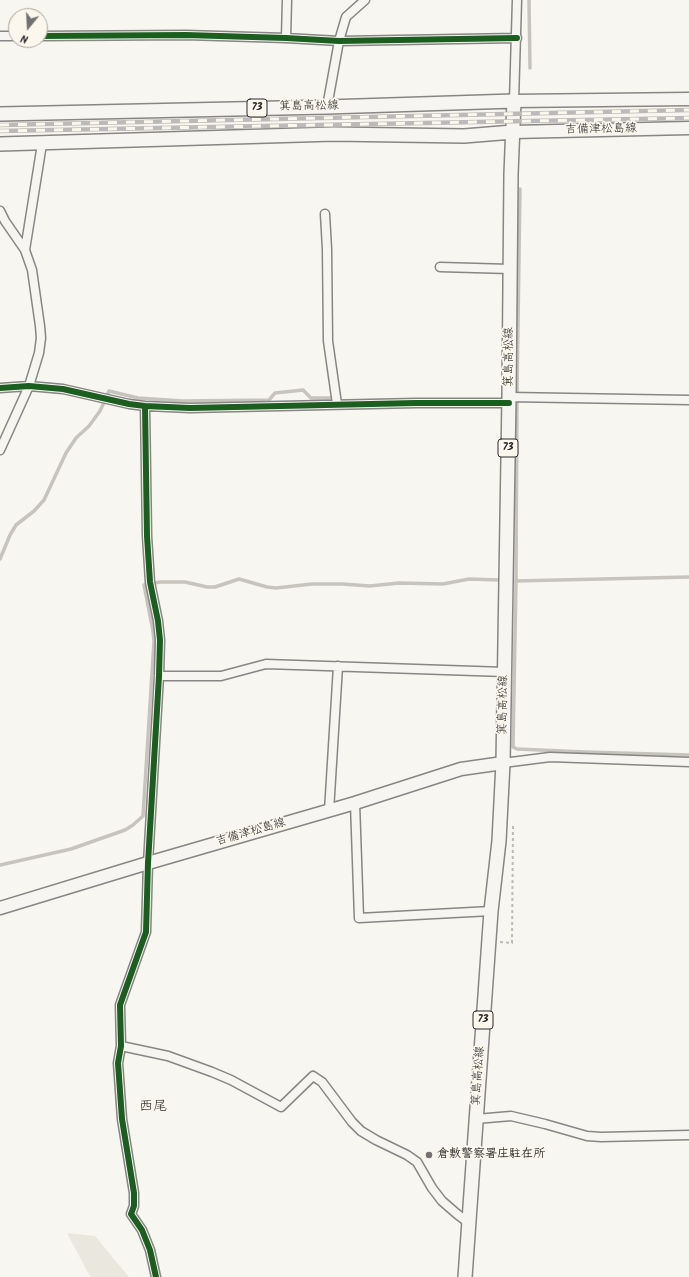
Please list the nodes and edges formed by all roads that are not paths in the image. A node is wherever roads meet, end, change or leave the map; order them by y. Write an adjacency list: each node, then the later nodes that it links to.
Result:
1 (287, 0): 5 (street)
2 (365, 0): 7 (street)
3 (517, 0): 6 (street)
4 (48, 36): 5 (street)
5 (286, 38): 7 (street)
6 (517, 38): 7 (street); 9 (street)
7 (339, 41): 10 (street)
8 (689, 99): 9 (main road)
9 (514, 100): 10 (main road, 箕島高松線 / 73); 13 (main road, 箕島高松線 / 73)
10 (327, 107): 11 (main road, 箕島高松線 / 73)
11 (0, 114)
12 (689, 128): 13 (main road, 吉備津松島線)
13 (513, 132): 15 (main road); 20 (main road, 箕島高松線 / 73)
14 (0, 144): 15 (main road)
15 (42, 144): 18 (street)
16 (0, 211): 18 (street)
17 (325, 214): 24 (street)
18 (25, 250): 21 (street)
19 (440, 267): 20 (street)
20 (510, 269): 23 (main road, 箕島高松線 / 73)
21 (29, 386): 22 (street); 26 (street); 27 (street)
22 (0, 388)
23 (514, 398): 24 (street); 25 (street); 29 (main road, 箕島高松線 / 73)
24 (336, 400): 26 (street)
25 (689, 400)
26 (145, 406): 30 (street)
27 (0, 450)
28 (338, 666): 29 (street); 30 (street); 34 (street)
29 (505, 672): 32 (main road, 箕島高松線 / 73)
30 (159, 676): 35 (street)
31 (689, 762): 32 (street)
32 (503, 763): 33 (main road, 吉備津松島線); 37 (main road, 箕島高松線 / 73)
33 (355, 803): 34 (main road, 吉備津松島線); 37 (street)
34 (329, 811): 35 (main road, 吉備津松島線)
35 (148, 863): 36 (main road, 吉備津松島線); 38 (street)
36 (0, 908)
37 (491, 911): 39 (main road, 箕島高松線 / 73)
38 (120, 1046): 41 (street); 42 (street)
39 (476, 1119): 40 (street); 41 (main road, 箕島高松線 / 73)
40 (689, 1135)
41 (469, 1223): 43 (main road, 箕島高松線 / 73)
42 (156, 1277)
43 (465, 1277)

